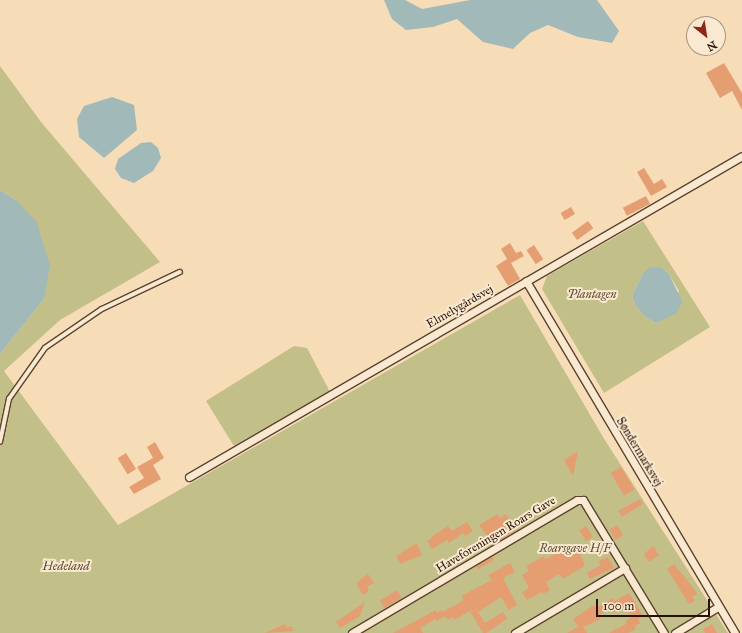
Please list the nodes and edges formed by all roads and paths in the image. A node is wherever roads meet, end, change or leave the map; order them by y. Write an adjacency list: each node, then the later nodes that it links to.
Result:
1 (742, 156): 3 (street, Elmelygårdsvej)
2 (180, 272): 4 (lane)
3 (526, 282): 5 (street, Elmelygårdsvej); 7 (street, Søndermarksvej)
4 (0, 442)
5 (189, 477)
6 (625, 568): 8 (street, Haveforeningen Roars Gave); 9 (street); 10 (street, Haveforeningen Roars Gave)
7 (718, 607): 11 (street); 12 (street, Søndermarksvej)
8 (352, 633)
9 (515, 633)
10 (664, 633)
11 (675, 633)
12 (735, 633)

